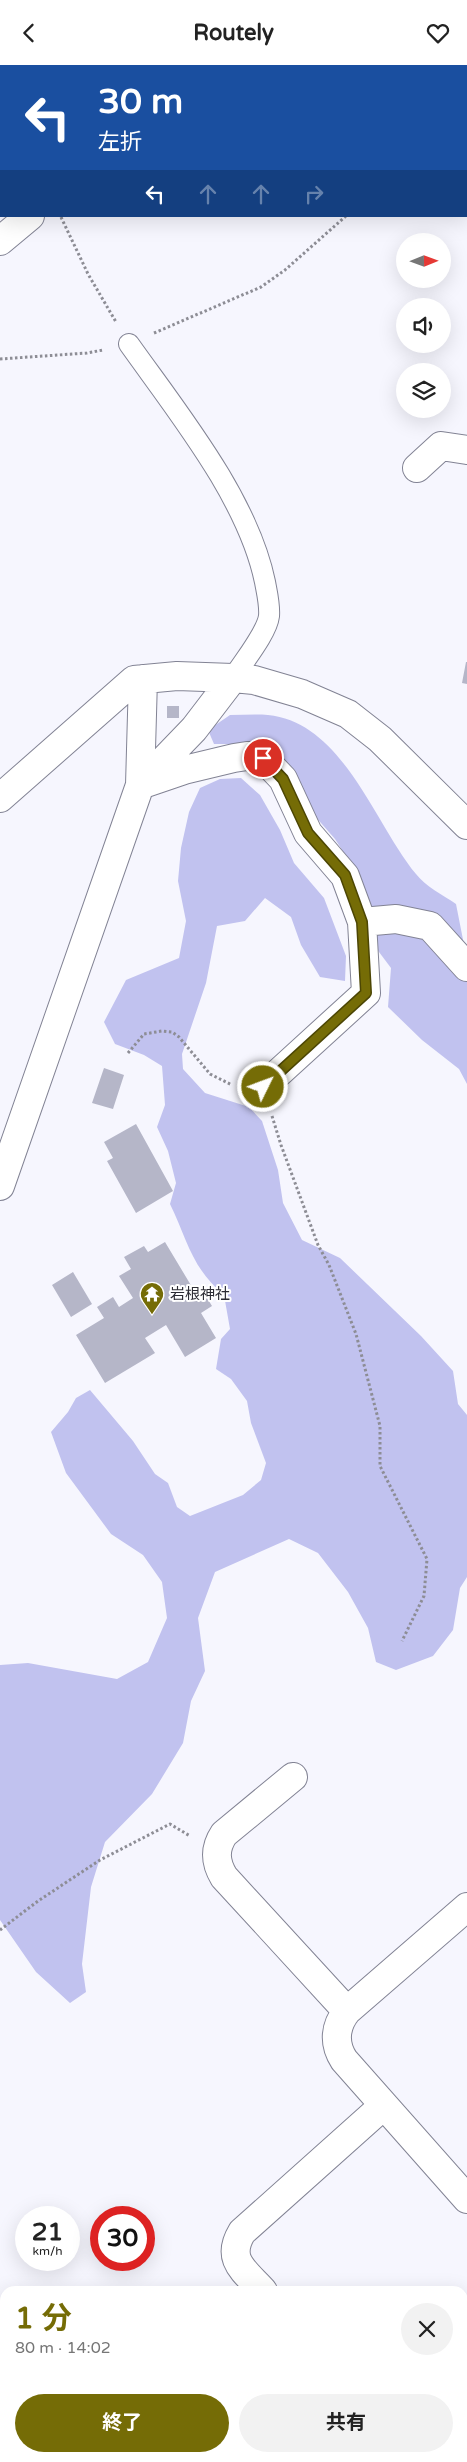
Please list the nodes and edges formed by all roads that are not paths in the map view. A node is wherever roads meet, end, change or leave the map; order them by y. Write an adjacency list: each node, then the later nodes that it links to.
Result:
1 (29, 217): 2 (street)
2 (0, 241)
3 (129, 344): 6 (lane)
4 (467, 450): 5 (street)
5 (417, 468)
6 (233, 678): 7 (street); 8 (street); 10 (street)
7 (143, 679): 8 (street); 9 (street)
8 (140, 785): 11 (street); 14 (street)
9 (0, 799)
10 (467, 825)
11 (362, 922): 12 (street); 13 (street)
12 (467, 967)
13 (263, 1087)
14 (0, 1187)
15 (293, 1777): 17 (street)
16 (467, 1907): 17 (street)
17 (347, 2011): 18 (street)
18 (383, 2106): 19 (street); 20 (street)
19 (467, 2199)
20 (258, 2286)

